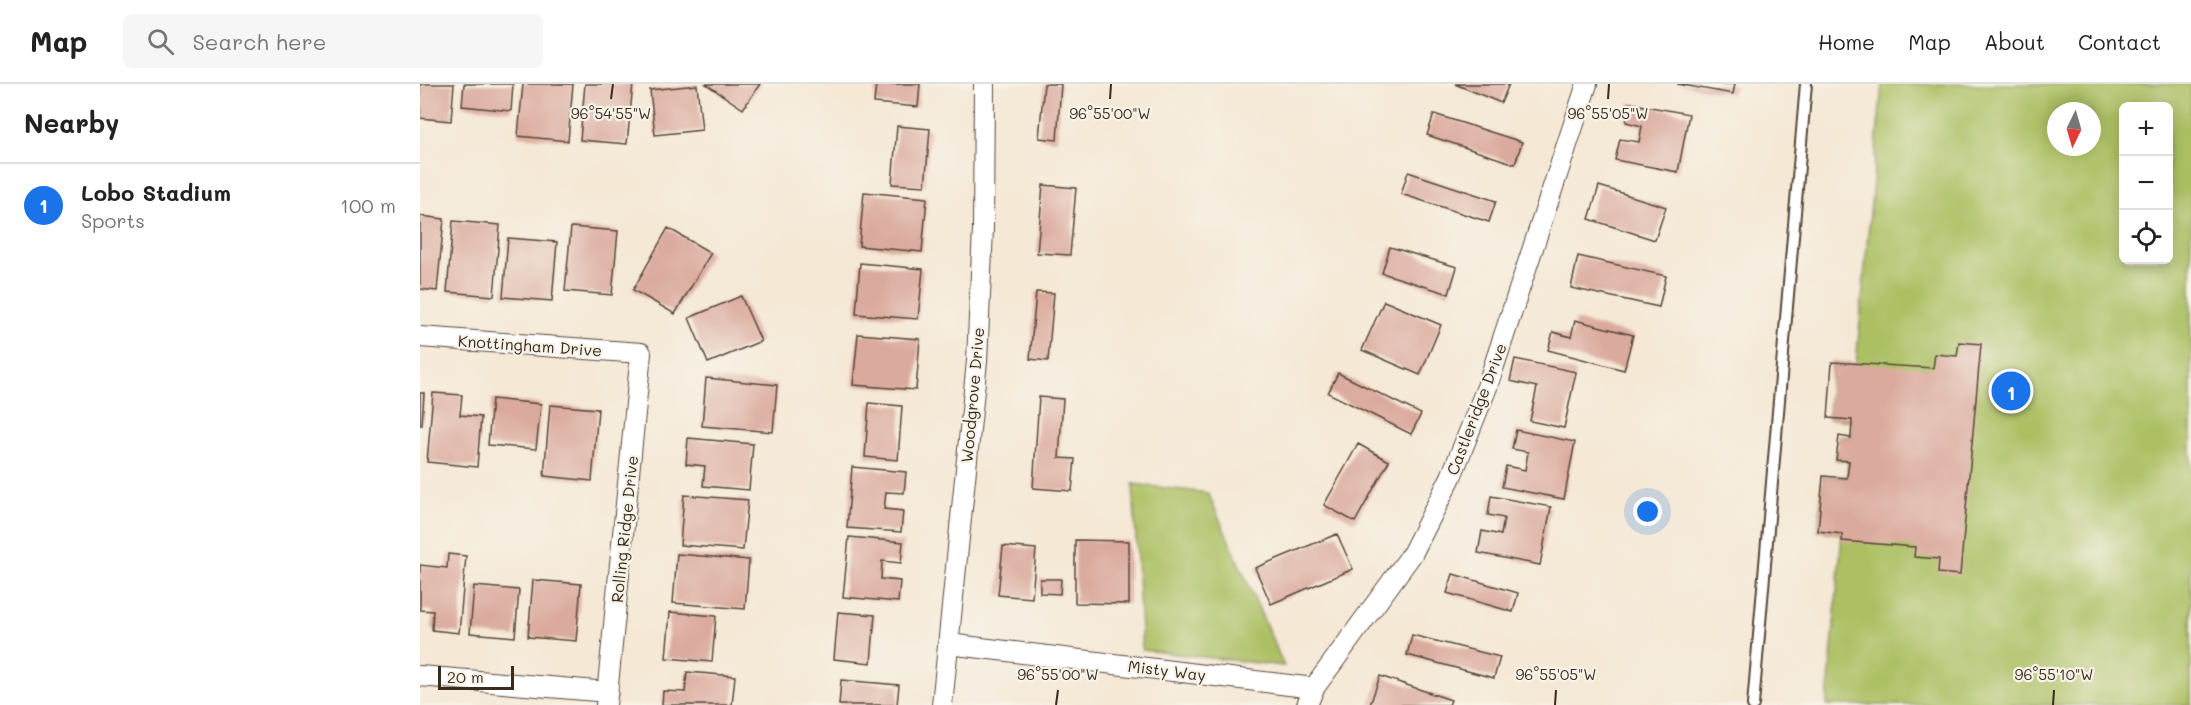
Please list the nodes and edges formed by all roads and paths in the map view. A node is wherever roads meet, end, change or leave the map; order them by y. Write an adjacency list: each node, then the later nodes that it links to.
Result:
1 (984, 84): 6 (street, Woodgrove Drive)
2 (1587, 84): 8 (street, Castleridge Drive)
3 (1806, 84): 11 (lane)
4 (420, 338): 5 (street, Knottingham Drive)
5 (641, 353): 9 (street, Rolling Ridge Drive)
6 (948, 644): 8 (street, Misty Way); 10 (street, Woodgrove Drive)
7 (420, 676): 9 (street)
8 (1311, 697)
9 (607, 698)
10 (942, 705)
11 (1753, 705)

